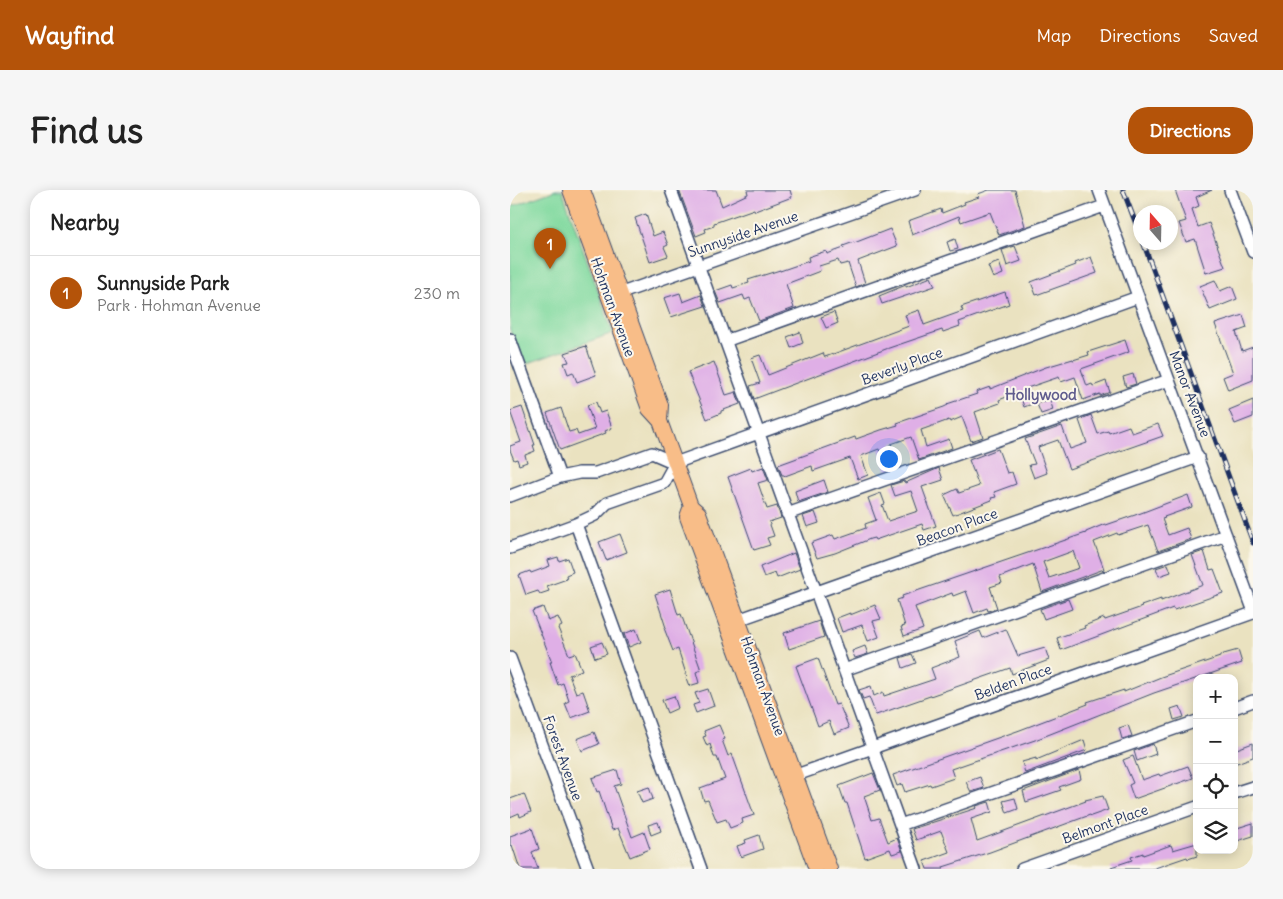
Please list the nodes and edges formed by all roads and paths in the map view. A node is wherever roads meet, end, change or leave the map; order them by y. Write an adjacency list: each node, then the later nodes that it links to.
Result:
1 (570, 190): 10 (main road, Hohman Avenue)
2 (583, 190): 10 (main road, Hohman Avenue)
3 (670, 190): 9 (street)
4 (915, 190): 9 (street, Sunnyside Avenue)
5 (1099, 190): 7 (street, Manor Avenue)
6 (1230, 190): 8 (street)
7 (1104, 206): 11 (street, Manor Avenue); 13 (street)
8 (1253, 252)
9 (698, 266): 10 (street, Sunnyside Avenue); 13 (street)
10 (615, 295): 17 (main road, Hohman Avenue)
11 (1138, 297): 14 (street, Manor Avenue); 15 (street, Beverly Place)
12 (510, 339): 18 (street)
13 (725, 341): 15 (street)
14 (1169, 380): 16 (street, Manor Avenue); 20 (street)
15 (758, 433): 17 (street, Beverly Place); 20 (street)
16 (1198, 457): 22 (street, Manor Avenue); 24 (street, Beacon Place)
17 (676, 463): 18 (street); 21 (street); 27 (main road, Hohman Avenue)
18 (560, 478): 19 (street)
19 (510, 496)
20 (787, 514): 24 (street)
21 (576, 524): 23 (street); 40 (street)
22 (1226, 535): 25 (street, Manor Avenue); 29 (street)
23 (510, 548)
24 (816, 592): 27 (street, Beacon Place); 29 (street)
25 (1253, 609)
26 (1253, 613): 33 (street, Belden Place)
27 (733, 622): 34 (main road, Hohman Avenue)
28 (510, 658): 39 (street, Forest Avenue)
29 (844, 670): 33 (street)
30 (1253, 701): 31 (street)
31 (1238, 707)
32 (1193, 722): 38 (street)
33 (872, 748): 34 (street, Belden Place); 38 (street)
34 (789, 777): 41 (main road, Hohman Avenue); 42 (main road, Hohman Avenue)
35 (1253, 786): 36 (street)
36 (1238, 792)
37 (1193, 808): 44 (street, Belmont Place)
38 (900, 825): 43 (street)
39 (588, 869)
40 (701, 869)
41 (816, 869)
42 (830, 869)
43 (916, 869)
44 (1022, 869)

